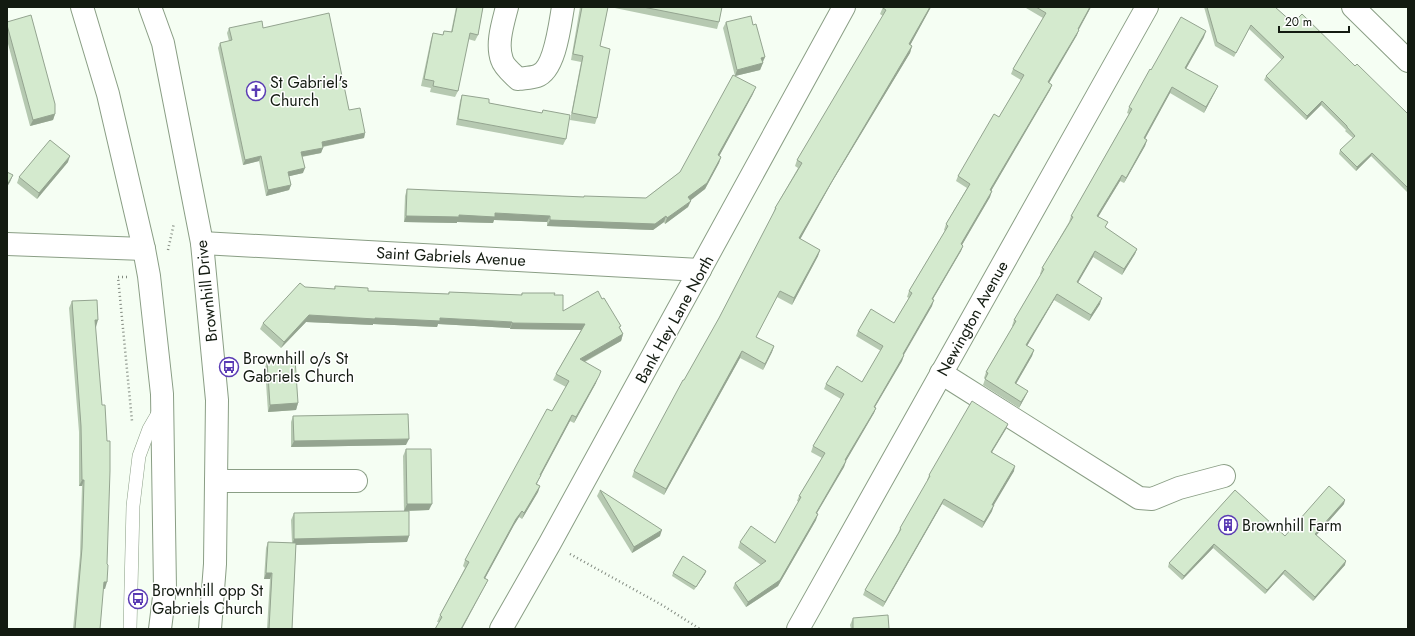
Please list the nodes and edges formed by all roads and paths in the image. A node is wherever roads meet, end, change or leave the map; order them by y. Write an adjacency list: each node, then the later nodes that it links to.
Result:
1 (82, 7): 11 (main road)
2 (507, 7): 3 (main road)
3 (563, 7)
4 (844, 7): 12 (main road, Bank Hey Lane North)
5 (1147, 7): 14 (main road, Newington Avenue)
6 (1353, 7): 8 (main road)
7 (154, 8): 9 (main road, Brownhill Drive)
8 (1408, 61)
9 (202, 243): 12 (main road, Saint Gabriels Avenue); 18 (main road, Brownhill Drive)
10 (7, 244): 11 (main road)
11 (144, 249): 15 (main road)
12 (700, 270): 20 (main road, Bank Hey Lane North)
13 (118, 277): 16 (path)
14 (941, 373): 17 (main road); 26 (main road, Newington Avenue)
15 (162, 406): 16 (lane); 22 (main road)
16 (142, 448): 21 (lane)
17 (1224, 476)
18 (216, 481): 19 (main road); 23 (main road, Brownhill Drive)
19 (356, 481)
20 (550, 543): 24 (main road, Bank Hey Lane North); 25 (path)
21 (130, 629)
22 (160, 629)
23 (210, 629)
24 (501, 629)
25 (700, 629)
26 (798, 629)

